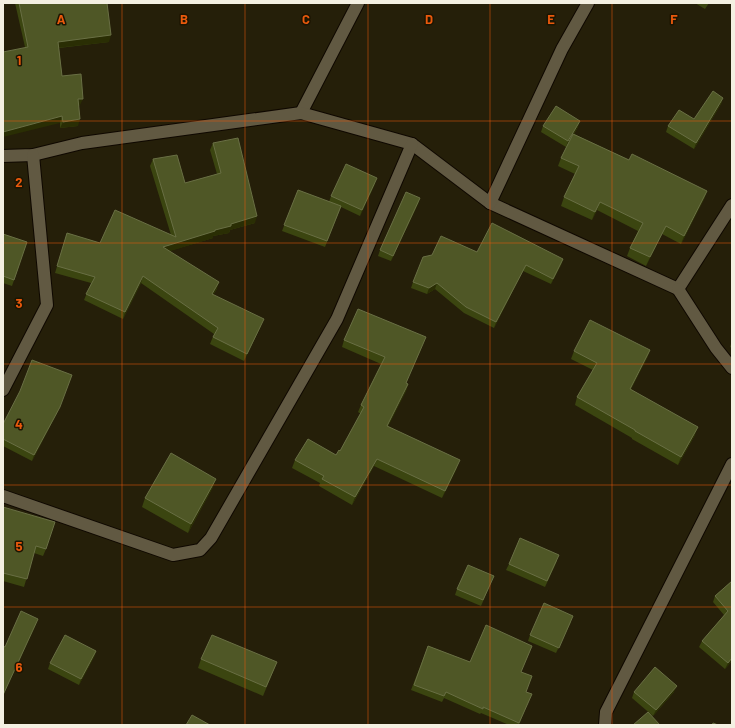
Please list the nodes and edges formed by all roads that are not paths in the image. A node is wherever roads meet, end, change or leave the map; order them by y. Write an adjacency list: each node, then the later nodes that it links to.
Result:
1 (358, 3): 3 (street)
2 (588, 3): 7 (street)
3 (301, 113): 4 (street); 5 (street)
4 (412, 144): 7 (street); 13 (street)
5 (33, 155): 6 (street); 11 (street)
6 (3, 156)
7 (490, 203): 9 (street)
8 (732, 205): 9 (street)
9 (678, 289): 10 (street)
10 (732, 368)
11 (3, 390)
12 (732, 464): 14 (street)
13 (3, 496)
14 (605, 725)

